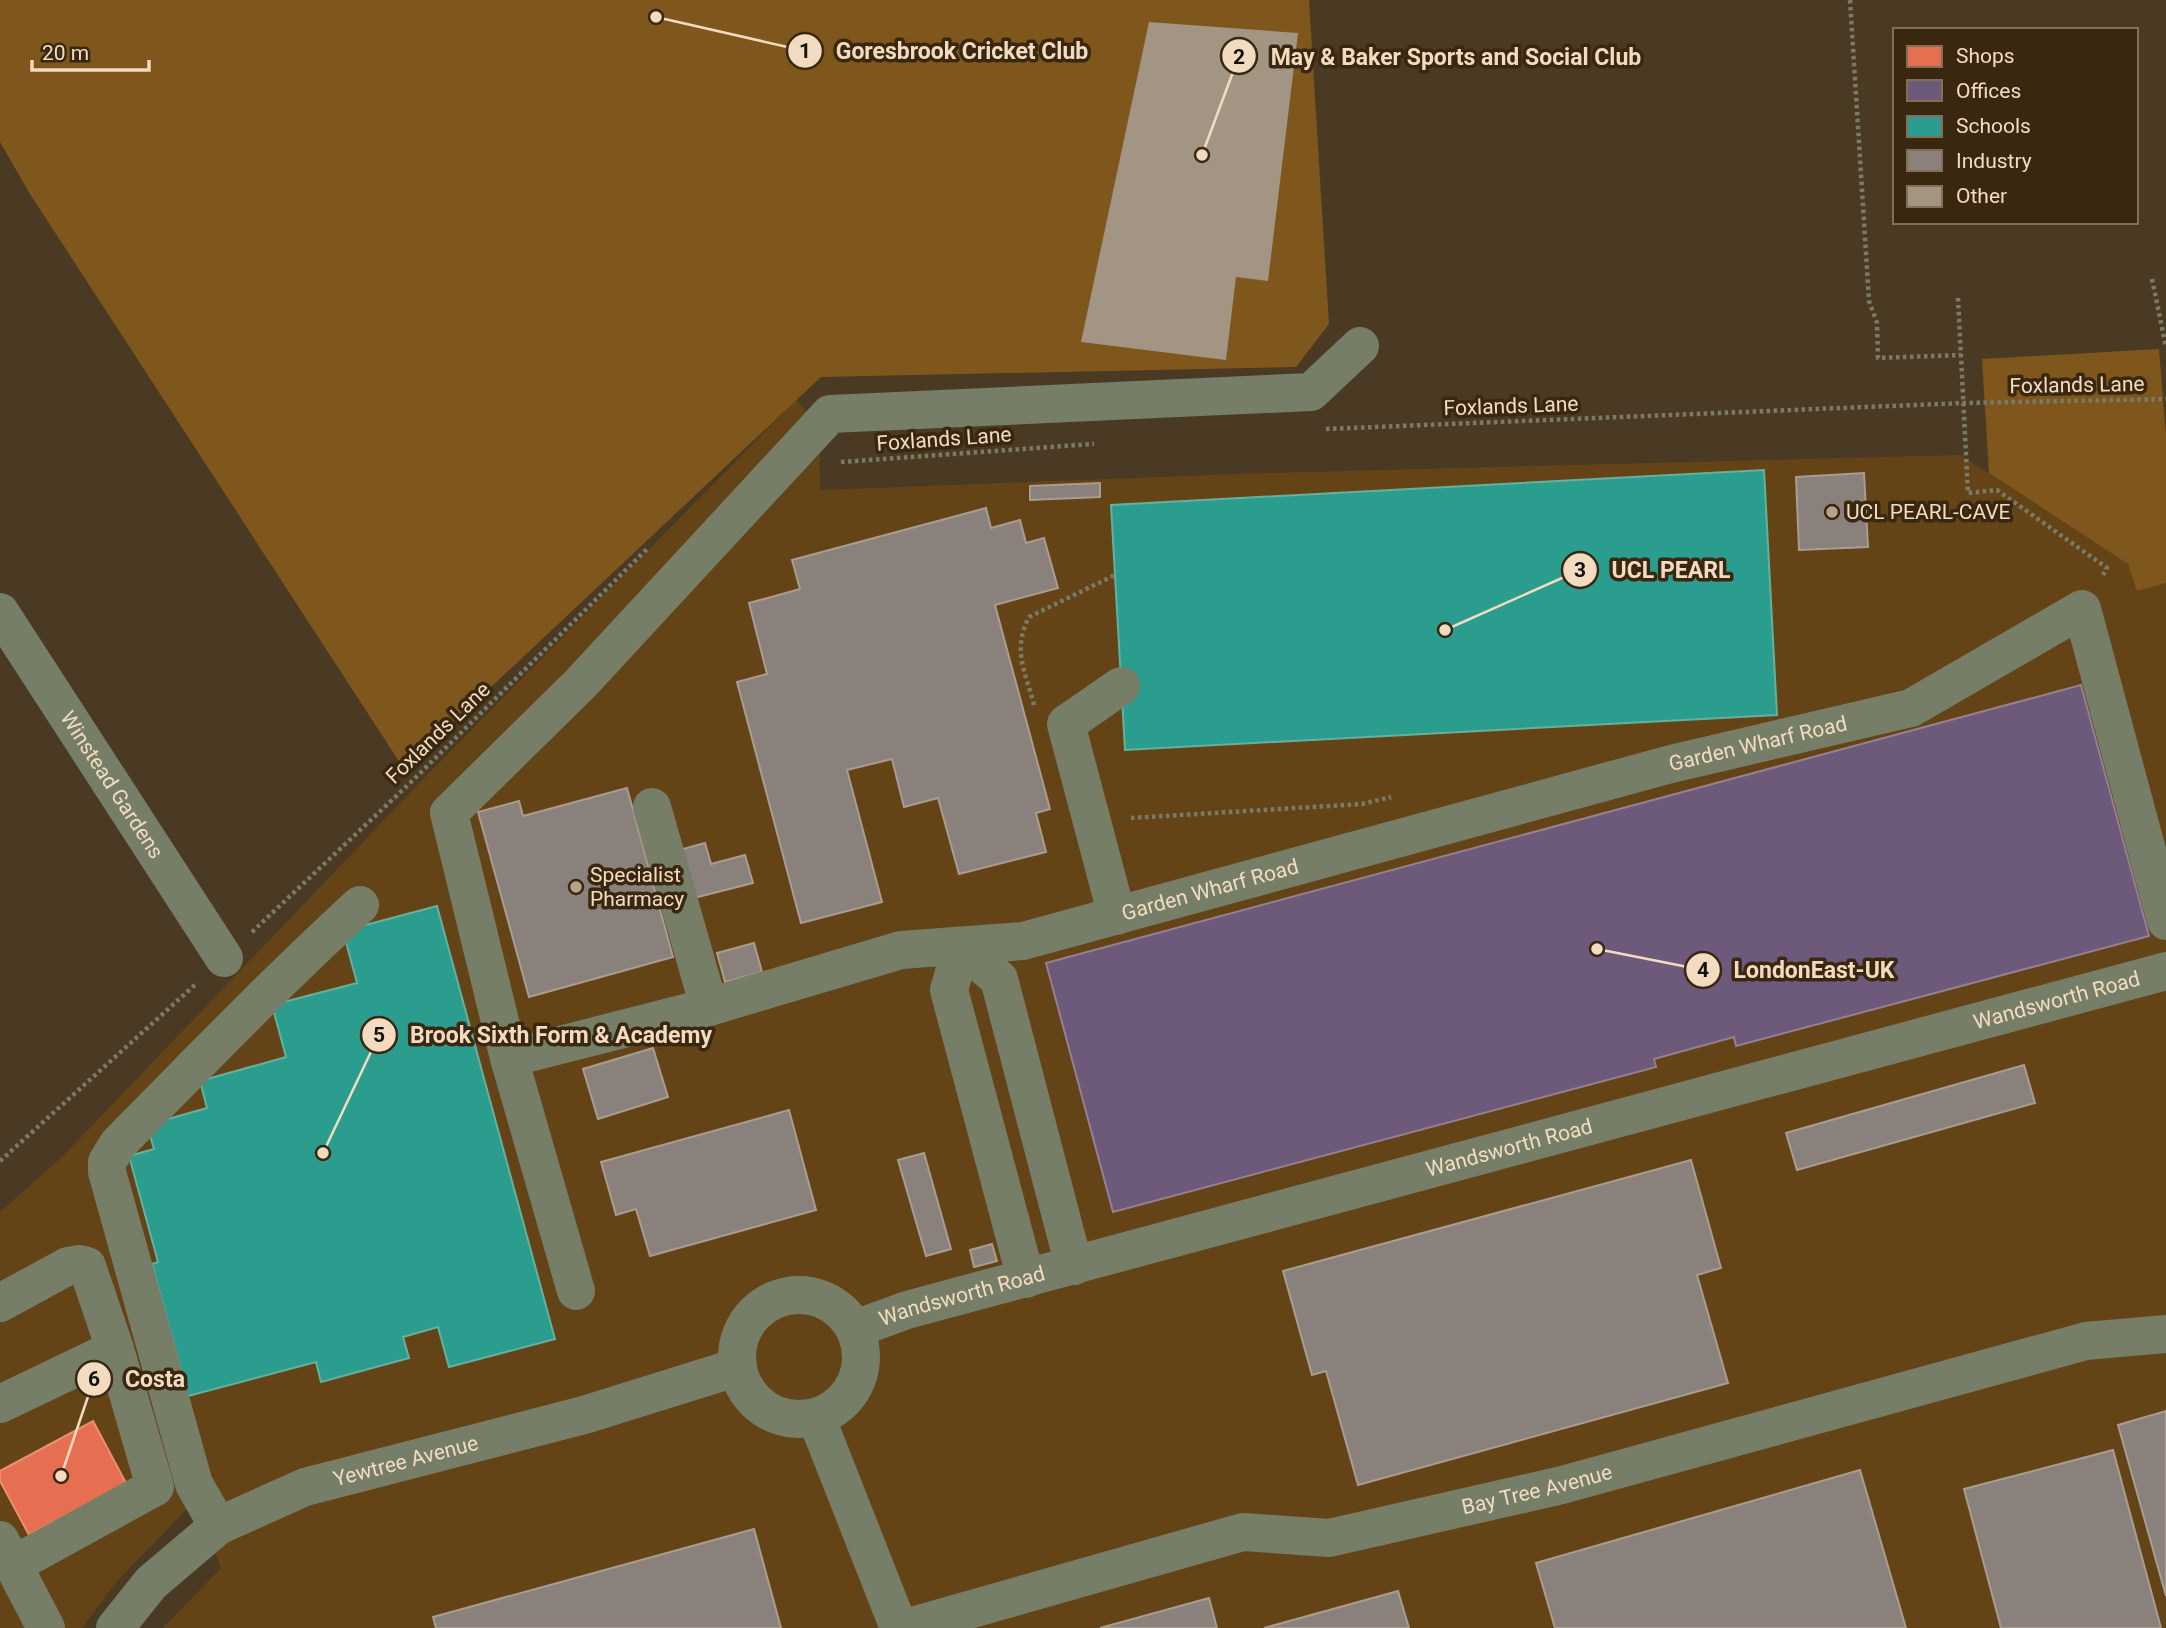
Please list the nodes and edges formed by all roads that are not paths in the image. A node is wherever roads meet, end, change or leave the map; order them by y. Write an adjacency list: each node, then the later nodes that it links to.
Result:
1 (1360, 346): 12 (street)
2 (0, 612): 9 (street, Winstead Gardens)
3 (1121, 686): 6 (street)
4 (652, 807): 11 (street)
5 (360, 905): 23 (street)
6 (1117, 916): 7 (street, Garden Wharf Road); 8 (street, Garden Wharf Road)
7 (2166, 921)
8 (961, 947): 11 (street, Garden Wharf Road); 13 (street); 14 (street)
9 (224, 958)
10 (2166, 971): 13 (street, Wandsworth Road)
11 (709, 1007): 12 (street, Garden Wharf Road)
12 (509, 1058): 15 (street)
13 (1073, 1266): 14 (street, Wandsworth Road)
14 (1026, 1279): 17 (street, Wandsworth Road)
15 (576, 1292)
16 (0, 1303): 19 (street)
17 (855, 1329): 20 (street); 22 (street)
18 (2166, 1334): 28 (street, Bay Tree Avenue)
19 (115, 1349): 21 (street); 24 (street)
20 (738, 1367): 22 (street); 23 (street, Yewtree Avenue)
21 (0, 1404)
22 (816, 1417): 27 (street)
23 (218, 1526): 26 (street, Yewtree Avenue)
24 (7, 1552): 25 (street)
25 (46, 1628)
26 (115, 1628)
27 (899, 1628)
28 (905, 1628)

